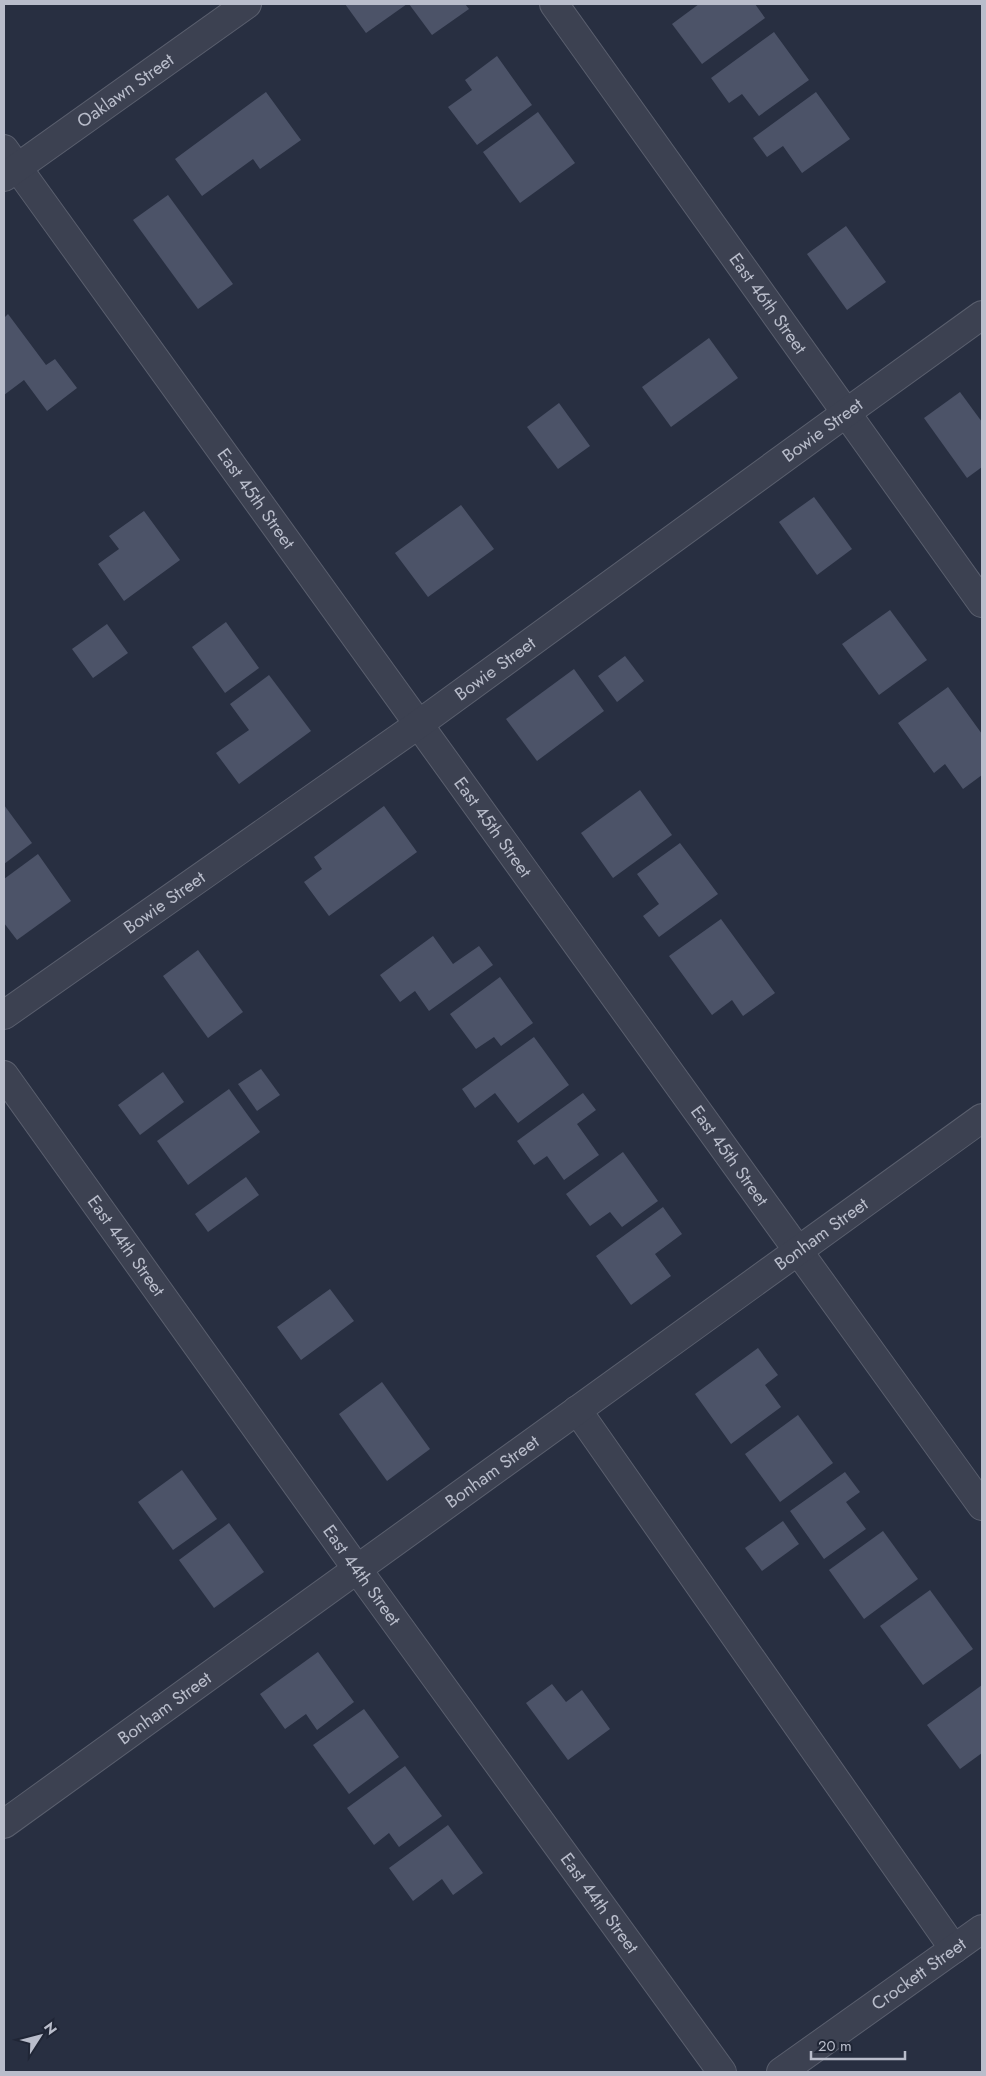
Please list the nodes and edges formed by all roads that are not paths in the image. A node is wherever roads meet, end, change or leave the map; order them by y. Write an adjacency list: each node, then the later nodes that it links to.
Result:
1 (247, 4): 3 (street, Oaklawn Street)
2 (554, 4): 5 (street, East 46th Street)
3 (8, 164): 7 (street, East 45th Street)
4 (982, 315): 5 (street, Bowie Street)
5 (846, 412): 6 (street, East 46th Street); 7 (street, Bowie Street)
6 (982, 603)
7 (419, 724): 8 (street, Bowie Street); 11 (street, East 45th Street)
8 (4, 1016)
9 (4, 1075): 14 (street, East 44th Street)
10 (982, 1118): 11 (street, Bonham Street)
11 (798, 1251): 12 (street, Bonham Street); 13 (street, East 45th Street)
12 (577, 1410): 14 (street, Bonham Street); 17 (street)
13 (982, 1506)
14 (357, 1569): 15 (street, Bonham Street); 18 (street, East 44th Street)
15 (4, 1824)
16 (982, 1929): 17 (street, Crockett Street)
17 (954, 1949): 19 (street, Crockett Street)
18 (722, 2072)
19 (781, 2072)

